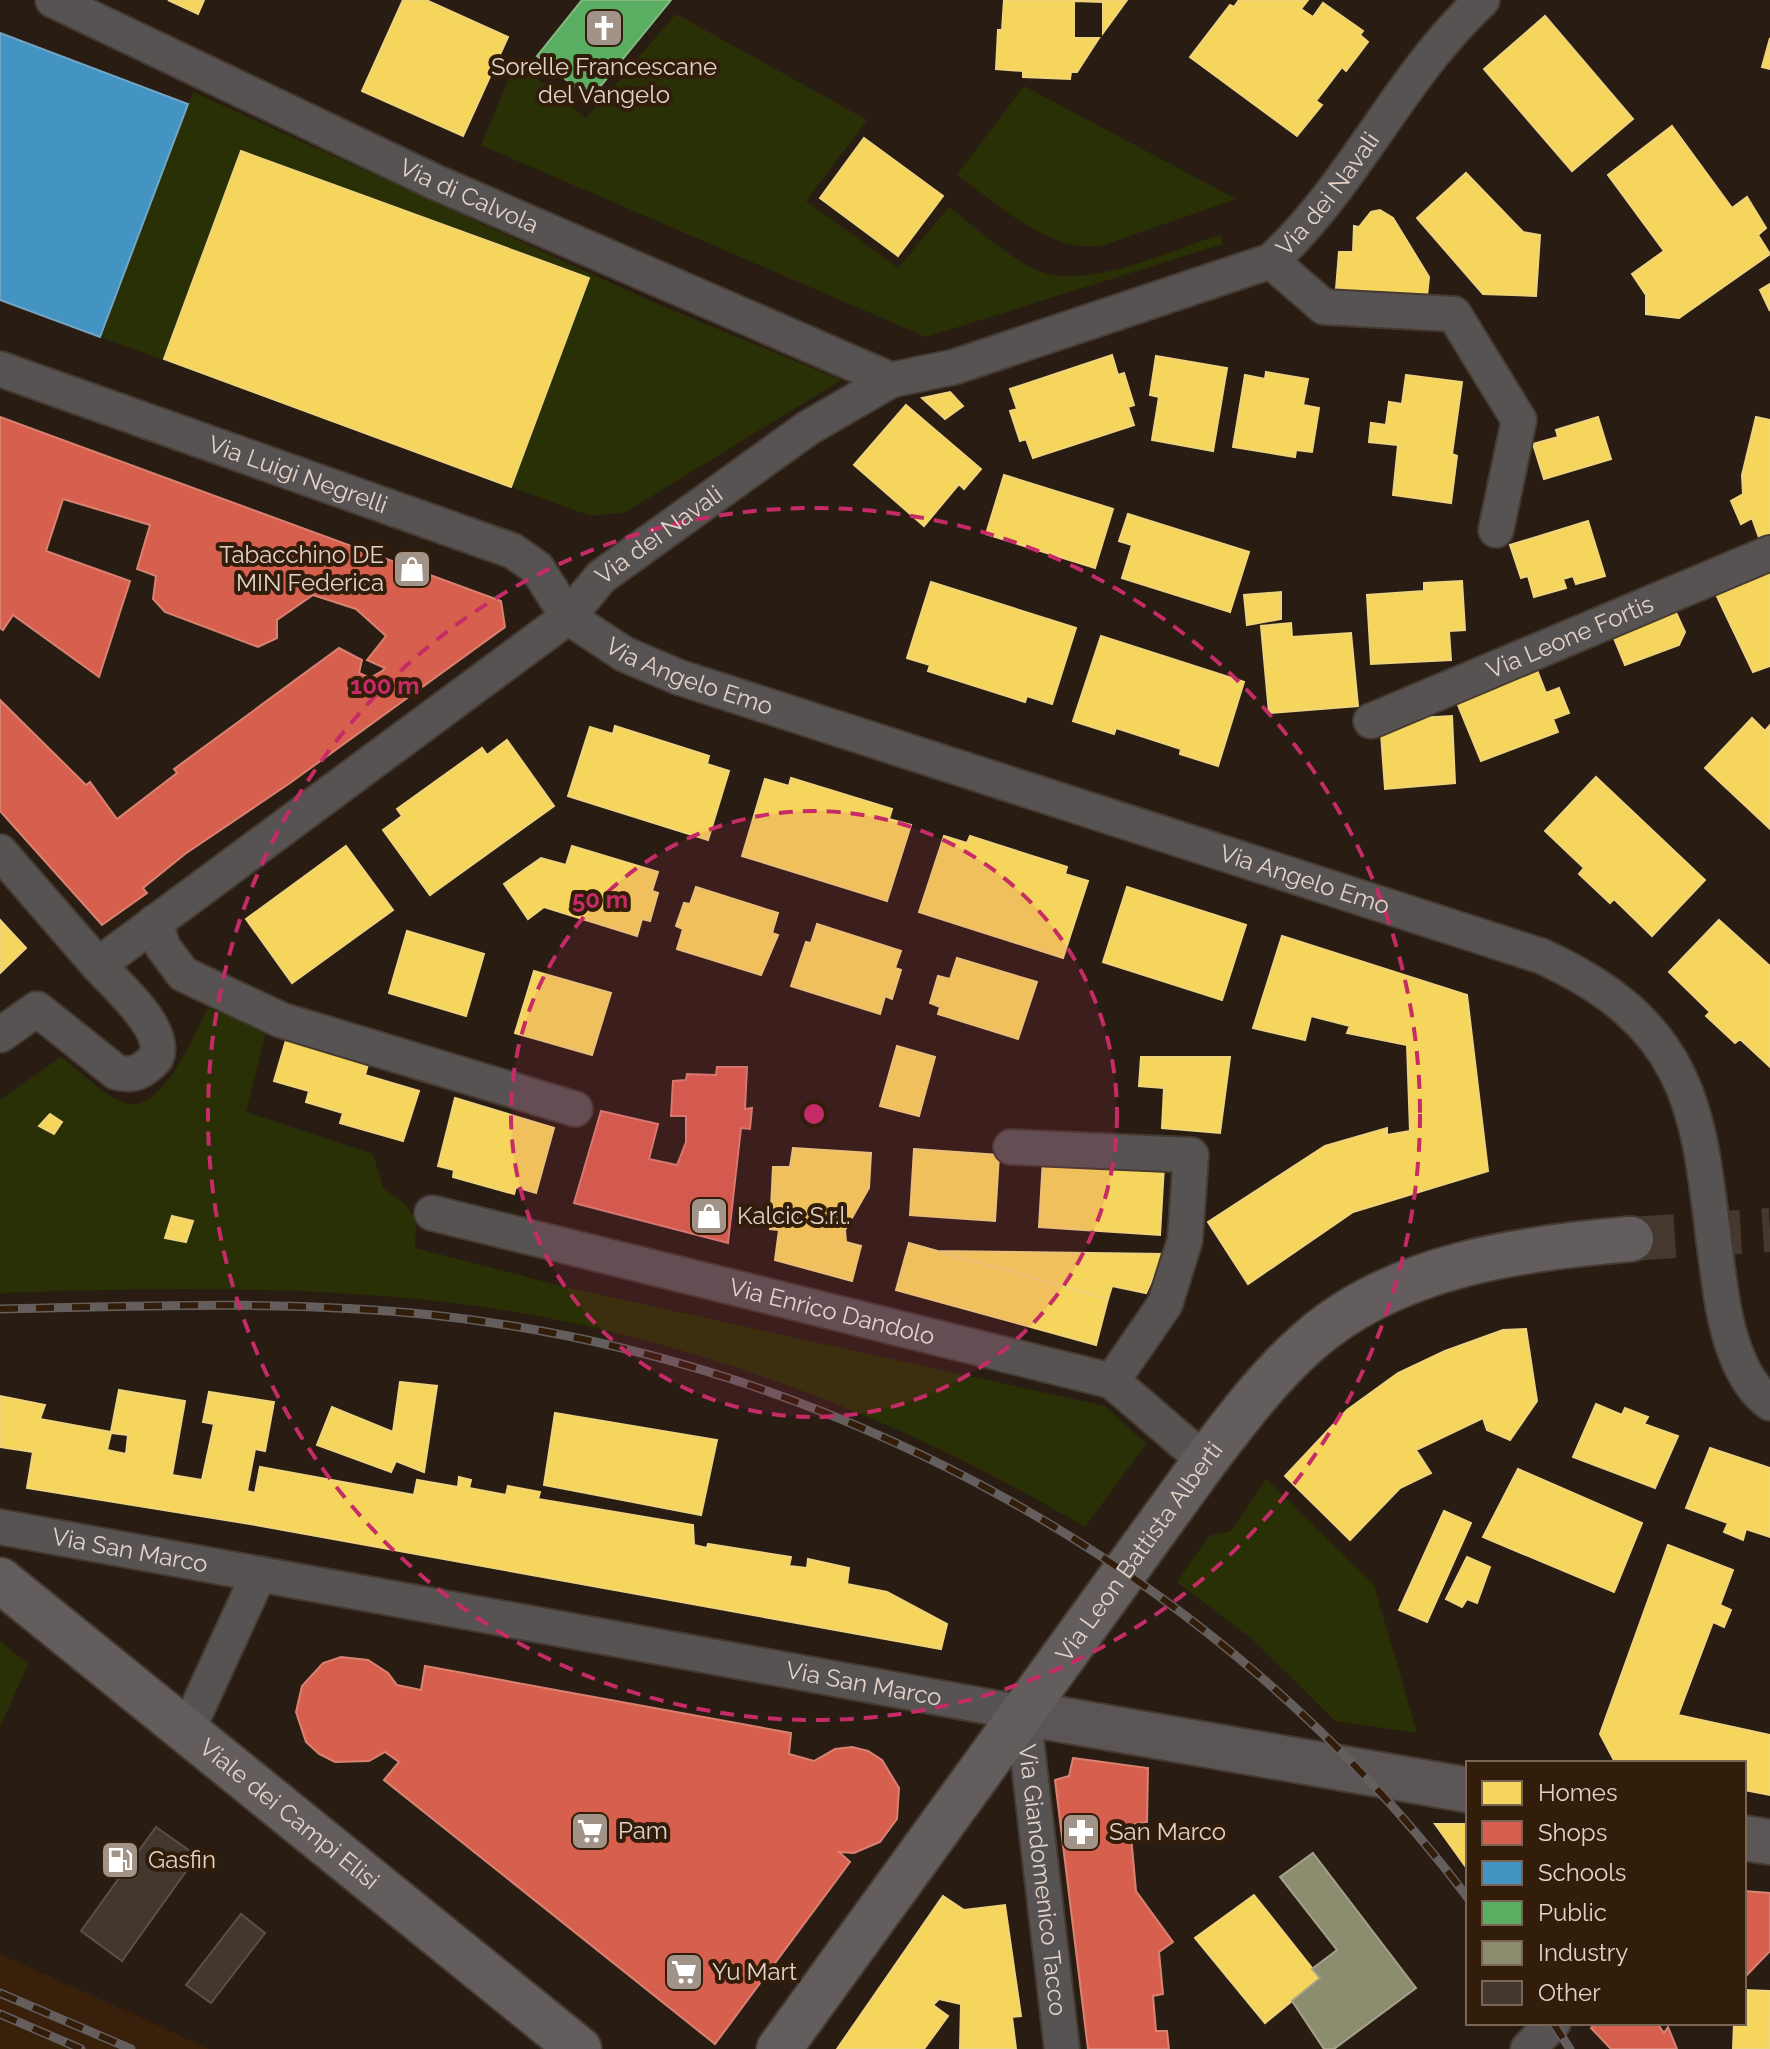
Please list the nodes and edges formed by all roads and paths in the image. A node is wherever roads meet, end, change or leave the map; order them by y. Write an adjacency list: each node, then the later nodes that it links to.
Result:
1 (53, 0): 5 (street, Via di Calvola)
2 (1482, 0): 3 (street, Via dei Navali)
3 (1271, 261): 5 (street, Via dei Navali); 6 (street)
4 (0, 369): 8 (street, Via Luigi Negrelli)
5 (891, 380): 8 (street, Via dei Navali)
6 (1496, 530)
7 (1770, 553): 9 (street, Via Leone Fortis)
8 (568, 617): 11 (street, Via dei Navali); 19 (street, Via Angelo Emo)
9 (1371, 721)
10 (0, 852): 12 (street)
11 (155, 922): 12 (street, Via dei Navali); 14 (street)
12 (98, 965): 13 (street)
13 (0, 1035)
14 (575, 1109)
15 (1011, 1147): 18 (street)
16 (432, 1213): 18 (street, Via Enrico Dandolo)
17 (1631, 1239): 20 (main road, Via Leon Battista Alberti)
18 (1112, 1381): 20 (street, Via Enrico Dandolo)
19 (1770, 1403)
20 (1205, 1461): 24 (main road, Via Leon Battista Alberti)
21 (0, 1527): 22 (street, Via San Marco)
22 (259, 1574): 24 (street, Via San Marco); 25 (street)
23 (0, 1580): 25 (main road, Viale dei Campi Elisi)
24 (1023, 1713): 26 (street, Via San Marco); 30 (main road, Via Leon Battista Alberti); 32 (street, Via Giandomenico Tacco)
25 (187, 1731): 31 (main road, Viale dei Campi Elisi)
26 (1466, 1790)
27 (1746, 1838): 28 (street)
28 (1770, 1842)
29 (1551, 2025): 33 (street)
30 (777, 2047)
31 (579, 2049)
32 (1062, 2049)
33 (1528, 2049)

